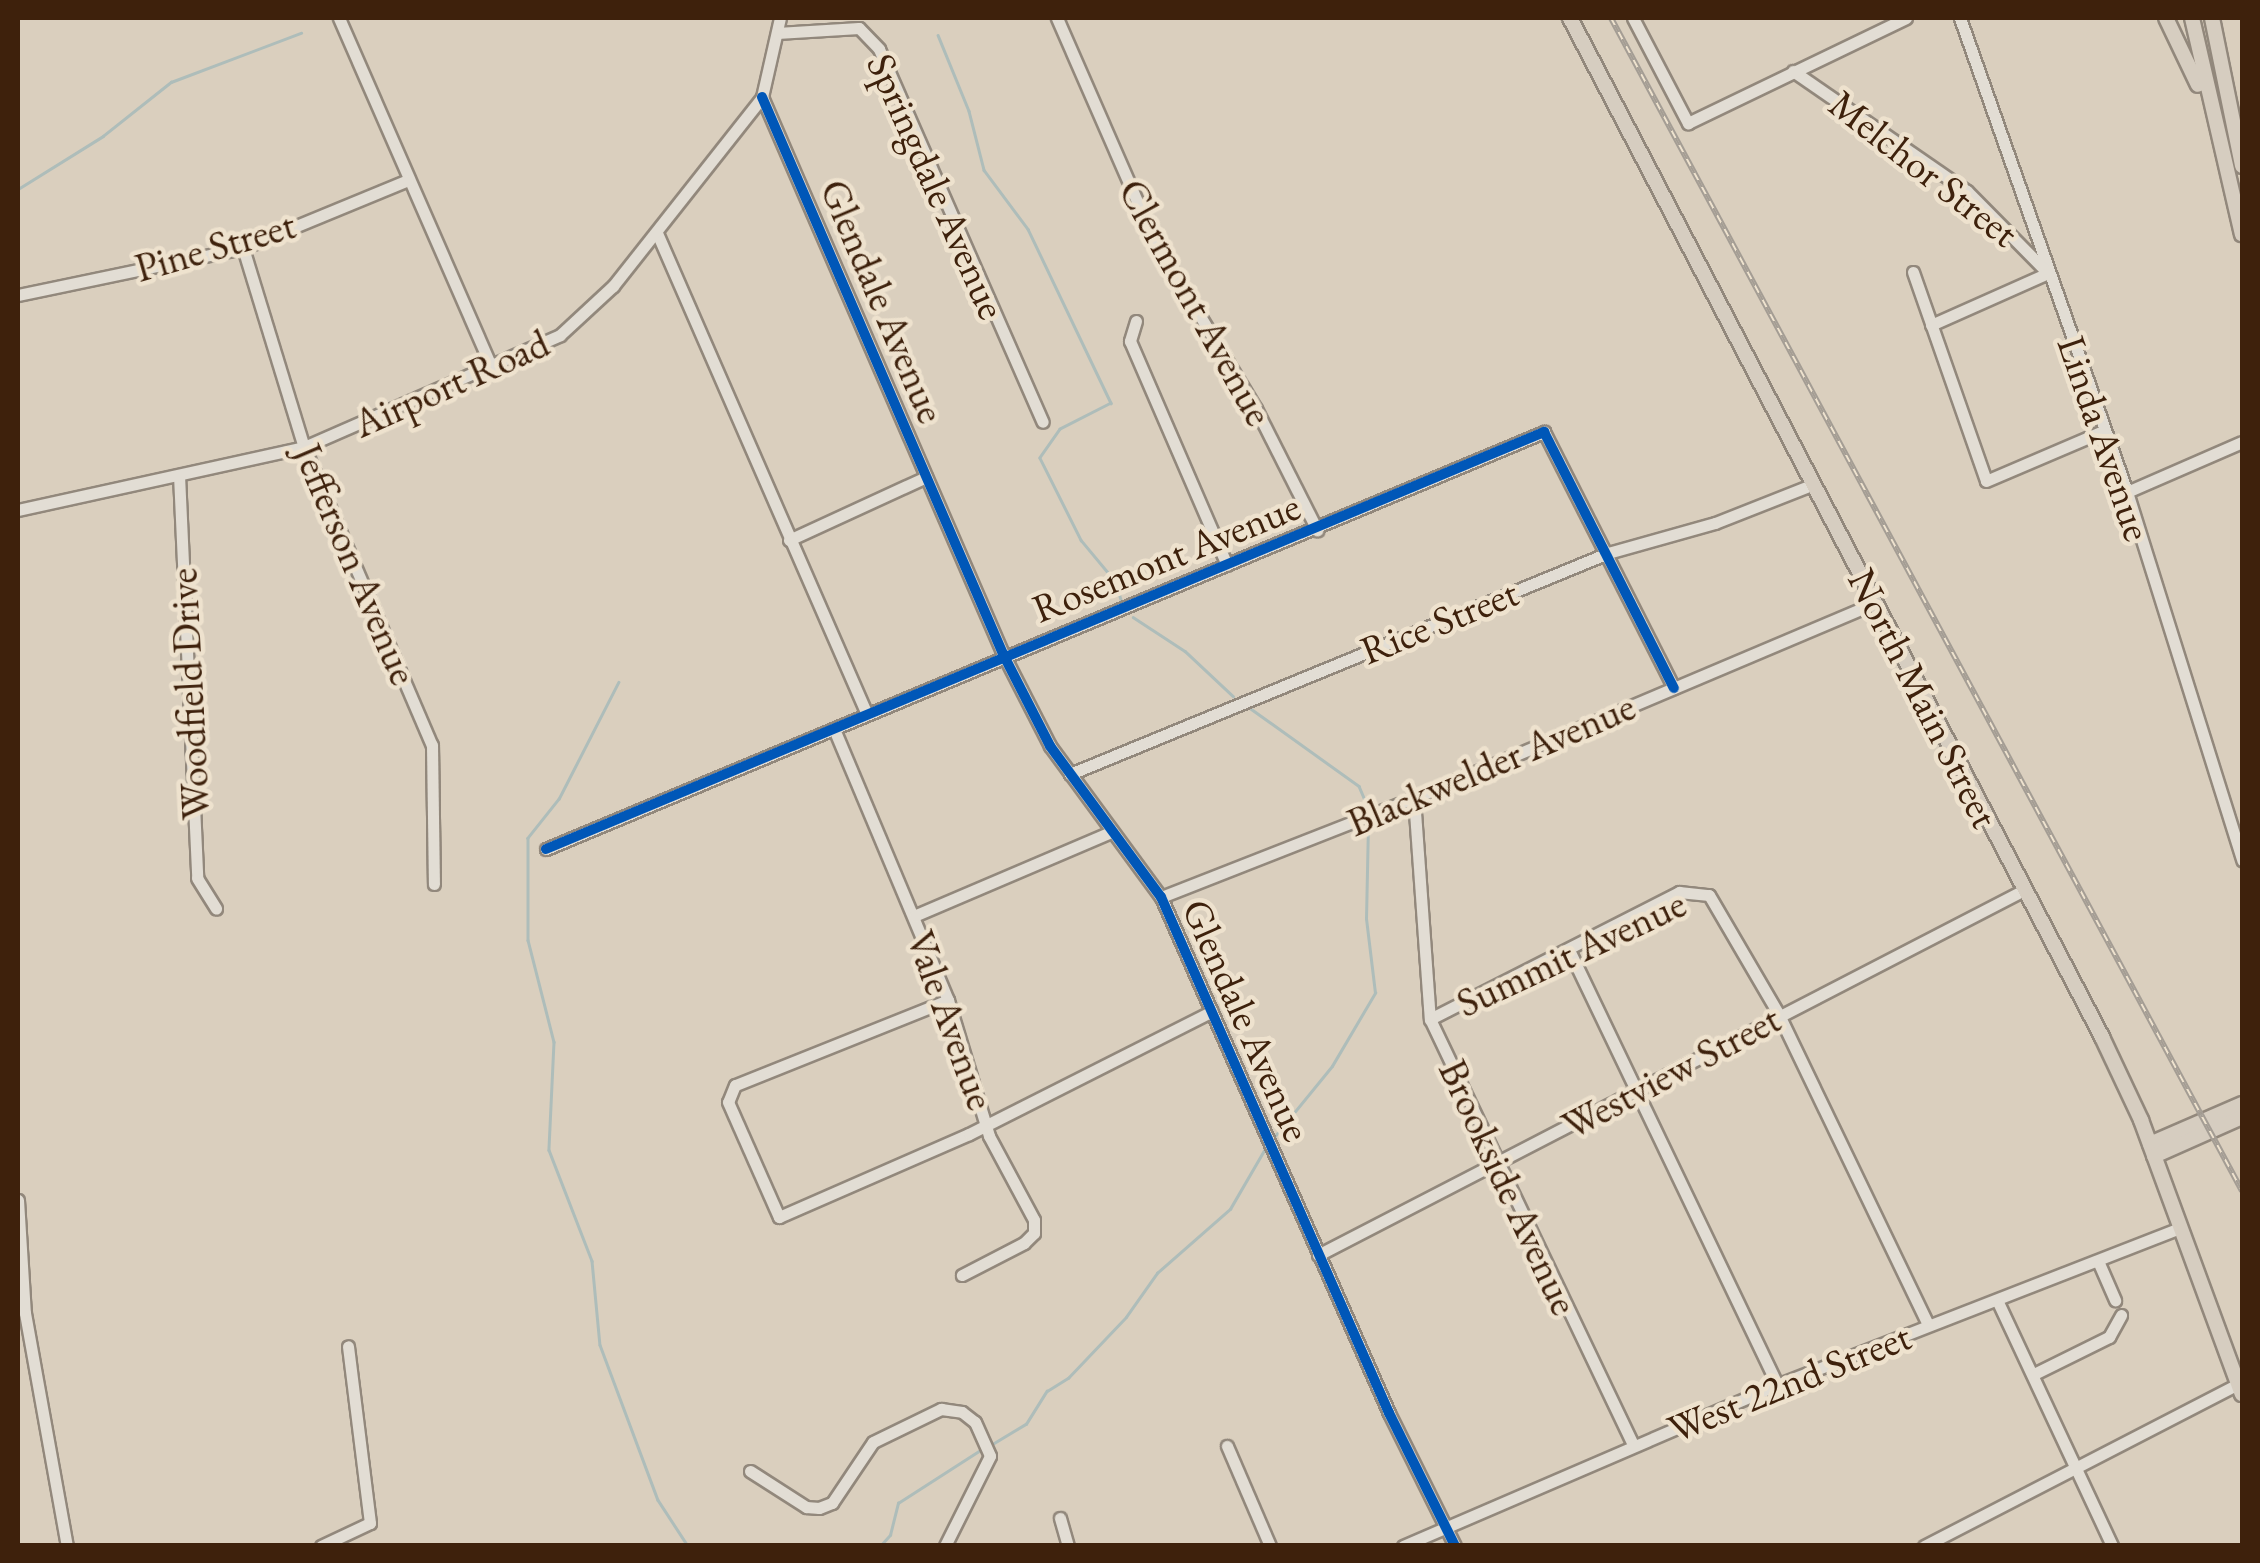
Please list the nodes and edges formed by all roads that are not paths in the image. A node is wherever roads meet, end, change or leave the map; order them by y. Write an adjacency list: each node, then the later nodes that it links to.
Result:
1 (339, 18): 16 (street)
2 (780, 18): 11 (street, Airport Road)
3 (1057, 18): 35 (street, Clermont Avenue)
4 (1570, 18): 32 (main road, North Main Street)
5 (1633, 18): 12 (street)
6 (1906, 18): 12 (street)
7 (1960, 18): 21 (street, Linda Avenue)
8 (2166, 18): 14 (main road)
9 (2192, 18): 14 (main road)
10 (2212, 18): 15 (main road)
11 (777, 32): 13 (street, Airport Road); 26 (street, Springdale Avenue)
12 (1794, 71): 21 (street, Melchor Street)
13 (762, 96): 17 (street, Airport Road); 31 (street, Glendale Avenue)
14 (2210, 115): 18 (main road)
15 (2242, 166)
16 (408, 180): 19 (street, Pine Street); 25 (street)
17 (657, 234): 25 (street, Airport Road); 36 (street)
18 (2242, 234)
19 (243, 248): 22 (street, Pine Street); 29 (street, Jefferson Avenue)
20 (1913, 272): 24 (street)
21 (2048, 273): 24 (street); 27 (street, Linda Avenue)
22 (18, 295)
23 (1136, 320): 38 (street)
24 (1932, 325): 27 (street)
25 (492, 368): 29 (street, Airport Road)
26 (1044, 422)
27 (2103, 431): 33 (street, Linda Avenue)
28 (2242, 442): 33 (street)
29 (304, 447): 30 (street, Airport Road); 49 (street, Jefferson Avenue)
30 (180, 475): 34 (street, Airport Road); 52 (street, Woodfield Drive)
31 (926, 477): 36 (street); 40 (street, Glendale Avenue)
32 (1814, 484): 37 (street, Rice Street); 39 (main road, North Main Street)
33 (2127, 492): 48 (street, Linda Avenue)
34 (18, 510)
35 (1316, 530): 37 (street, Rosemont Avenue); 38 (street, Rosemont Avenue)
36 (789, 540): 42 (street)
37 (1608, 553): 41 (street, Rosemont Avenue); 44 (street, Rice Street)
38 (1227, 565): 40 (street, Rosemont Avenue)
39 (1874, 603): 41 (street, Blackwelder Avenue); 50 (main road, North Main Street)
40 (1003, 654): 42 (street, Rosemont Avenue); 44 (street, Glendale Avenue)
41 (1674, 688): 45 (street, Blackwelder Avenue)
42 (866, 712): 43 (street, Rosemont Avenue)
43 (834, 729): 47 (street, Rosemont Avenue); 53 (street, Vale Avenue)
44 (1070, 774): 46 (street, Glendale Avenue)
45 (1414, 798): 51 (street, Blackwelder Avenue); 58 (street, Brookside Avenue)
46 (1109, 833): 51 (street, Glendale Avenue); 53 (street)
47 (546, 849)
48 (2242, 860)
49 (434, 884)
50 (2024, 890): 57 (street, Westview Street); 63 (main road, North Main Street)
51 (1161, 897): 56 (street, Glendale Avenue)
52 (216, 908)
53 (914, 916): 55 (street, Vale Avenue)
54 (1570, 950): 57 (street, Summit Avenue); 58 (street, Summit Avenue); 59 (street)
55 (948, 1000): 62 (street, Vale Avenue); 62 (street)
56 (1212, 1011): 62 (street); 67 (street, Glendale Avenue)
57 (1780, 1015): 59 (street, Westview Street); 74 (street, Summit Avenue)
58 (1430, 1019): 64 (street, Brookside Avenue)
59 (1636, 1090): 64 (street, Westview Street); 77 (street)
60 (2242, 1104): 63 (main road)
61 (2242, 1117): 63 (main road)
62 (990, 1122): 69 (street, Vale Avenue)
63 (2152, 1150): 66 (main road, North Main Street)
64 (1497, 1164): 67 (street, Westview Street); 80 (street, Brookside Avenue)
65 (18, 1200): 72 (street)
66 (2179, 1228): 68 (street, West 22nd Street); 78 (main road, North Main Street)
67 (1318, 1255): 84 (street, Glendale Avenue)
68 (2098, 1260): 70 (street, West 22nd Street); 71 (street)
69 (962, 1276)
70 (1997, 1300): 74 (street, West 22nd Street); 76 (street)
71 (2115, 1300)
72 (21, 1316): 85 (street)
73 (2121, 1316): 76 (street)
74 (1928, 1325): 77 (street, West 22nd Street)
75 (348, 1346): 86 (street)
76 (2034, 1374): 81 (street)
77 (1777, 1385): 80 (street, West 22nd Street)
78 (2240, 1389): 81 (street)
79 (1227, 1446): 89 (street)
80 (1634, 1446): 84 (street, West 22nd Street)
81 (2072, 1468): 92 (street); 93 (street)
82 (750, 1470): 87 (street)
83 (1060, 1518): 88 (street)
84 (1447, 1527): 90 (street, West 22nd Street); 91 (street, Glendale Avenue)
85 (68, 1546)
86 (322, 1546)
87 (945, 1546)
88 (1068, 1546)
89 (1270, 1546)
90 (1403, 1546)
91 (1455, 1546)
92 (1924, 1546)
93 (2112, 1546)

